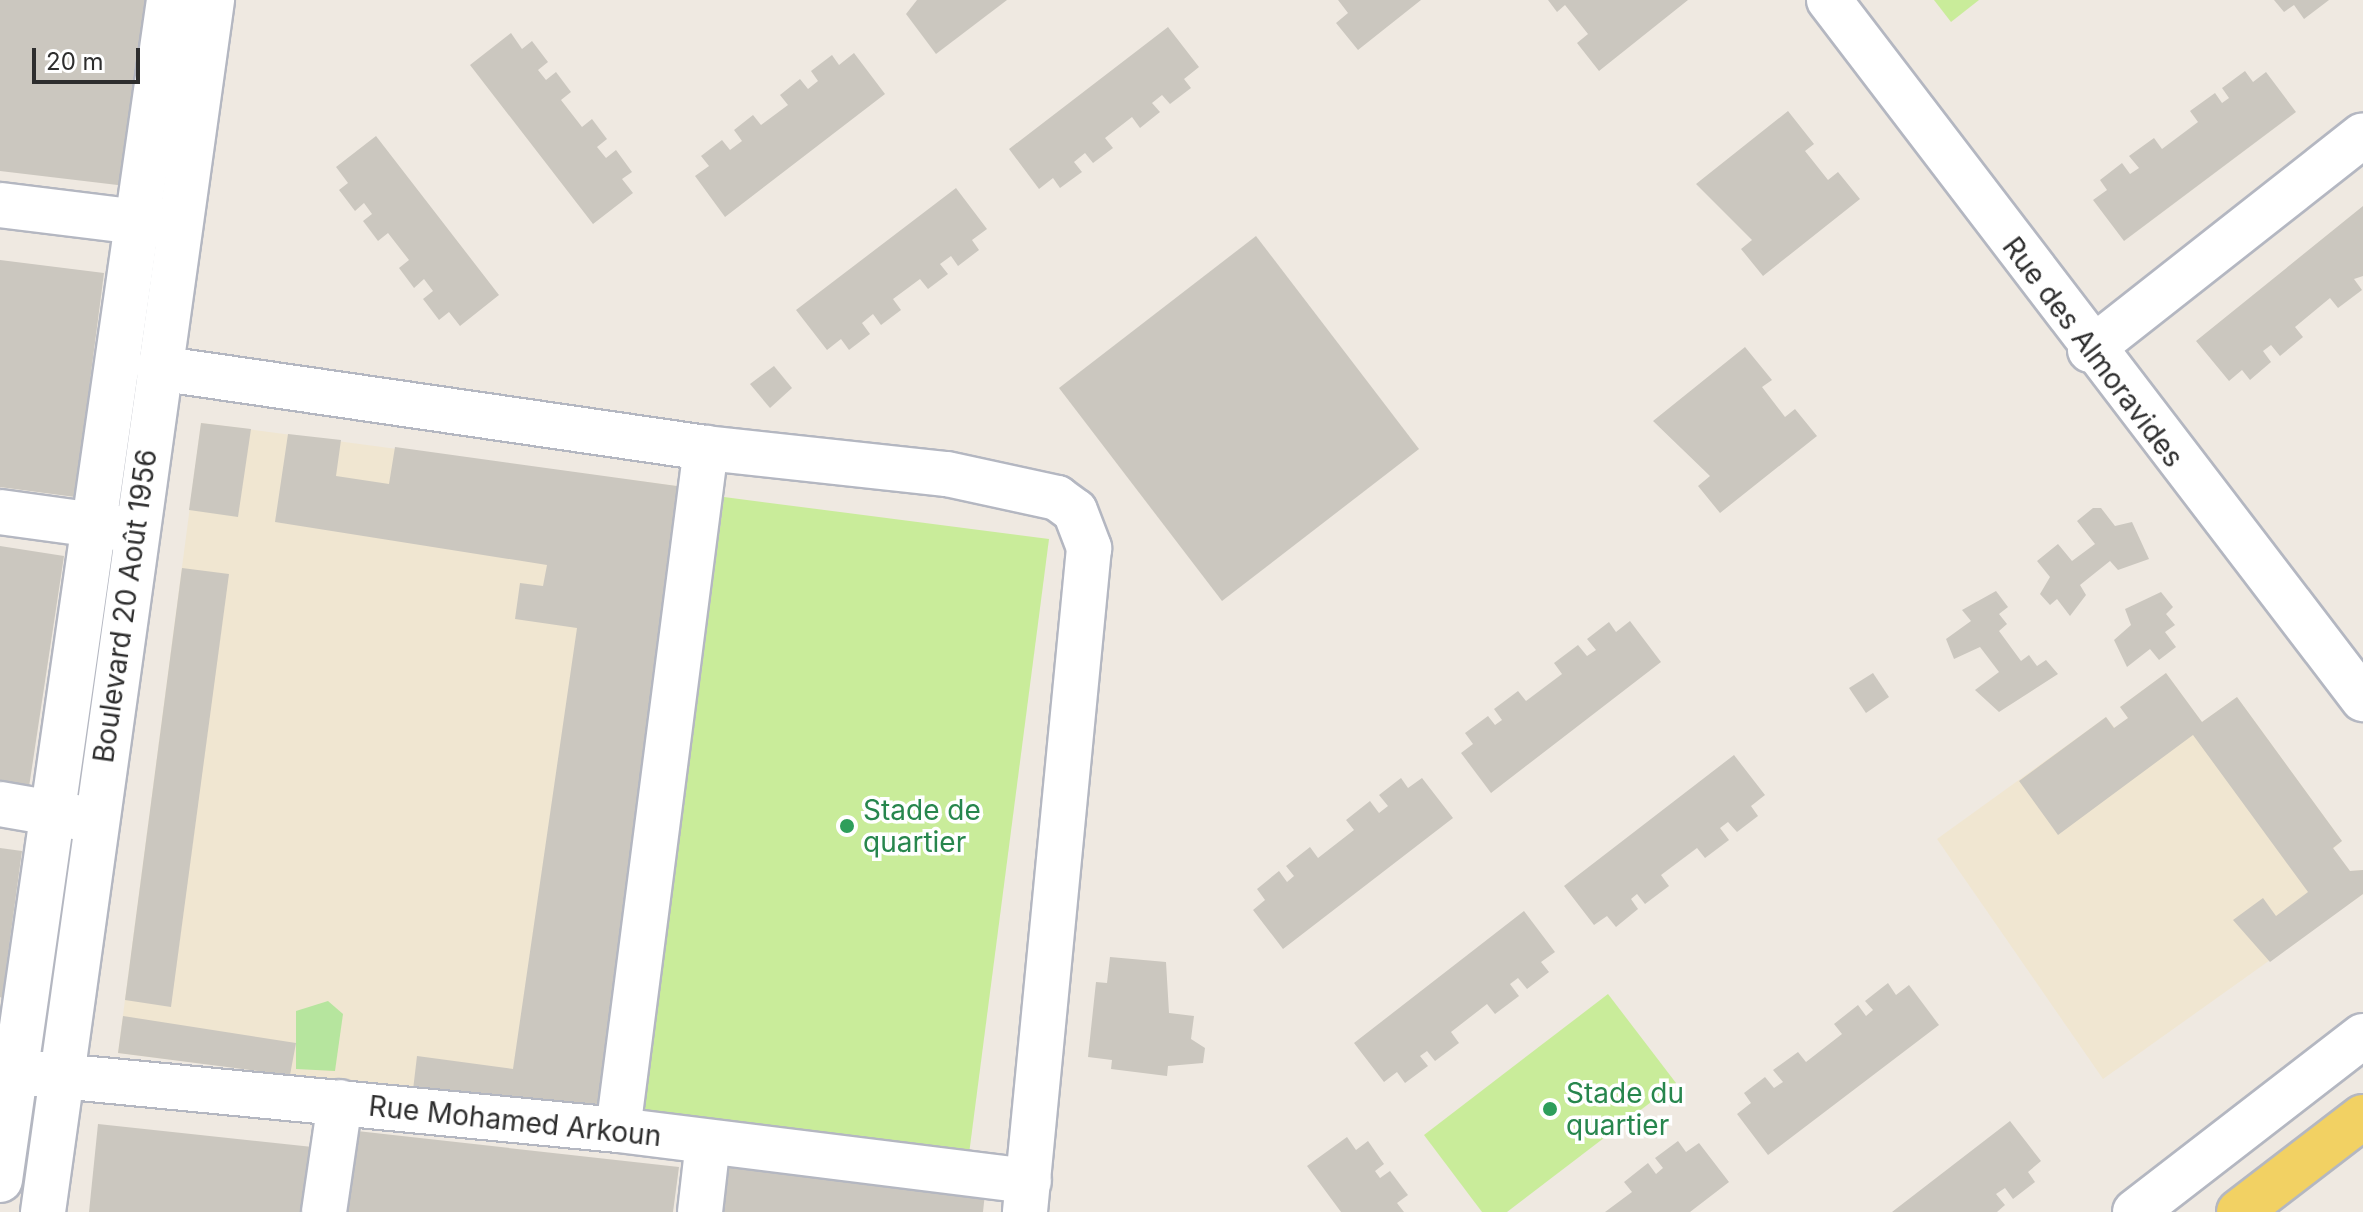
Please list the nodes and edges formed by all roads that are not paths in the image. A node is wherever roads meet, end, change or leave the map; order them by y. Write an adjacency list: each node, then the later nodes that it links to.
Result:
1 (169, 0): 6 (street, Boulevard 20 Août 1956)
2 (212, 0): 6 (street, Boulevard 20 Août 1956)
3 (1829, 0): 7 (street, Rue des Almoravides)
4 (2363, 135): 7 (street)
5 (0, 205): 6 (street)
6 (156, 224): 8 (street, Boulevard 20 Août 1956); 11 (street, Boulevard 20 Août 1956)
7 (2090, 350): 13 (street, Rue des Almoravides)
8 (158, 368): 9 (street); 12 (street, Boulevard 20 Août 1956)
9 (706, 448): 22 (street); 25 (street)
10 (0, 512): 11 (street)
11 (89, 524): 12 (street); 15 (street, Boulevard 20 Août 1956)
12 (135, 531): 16 (street, Boulevard 20 Août 1956)
13 (2363, 699)
14 (0, 804): 15 (street)
15 (51, 812): 16 (street); 18 (street, Boulevard 20 Août 1956)
16 (95, 821): 19 (street, Boulevard 20 Août 1956)
17 (2363, 1036): 29 (street)
18 (8, 1071): 19 (street, Rue Mohamed Arkoun); 24 (street, Boulevard 20 Août 1956)
19 (60, 1077): 20 (street, Rue Mohamed Arkoun); 26 (street, Boulevard 20 Août 1956)
20 (340, 1102): 22 (street, Rue Mohamed Arkoun); 27 (street)
21 (2363, 1117): 30 (main road)
22 (618, 1130): 23 (street, Rue Mohamed Arkoun)
23 (708, 1142): 25 (street, Rue Mohamed Arkoun); 28 (street)
24 (0, 1180)
25 (1027, 1197)
26 (43, 1212)
27 (324, 1212)
28 (700, 1212)
29 (2135, 1212)
30 (2239, 1212)

